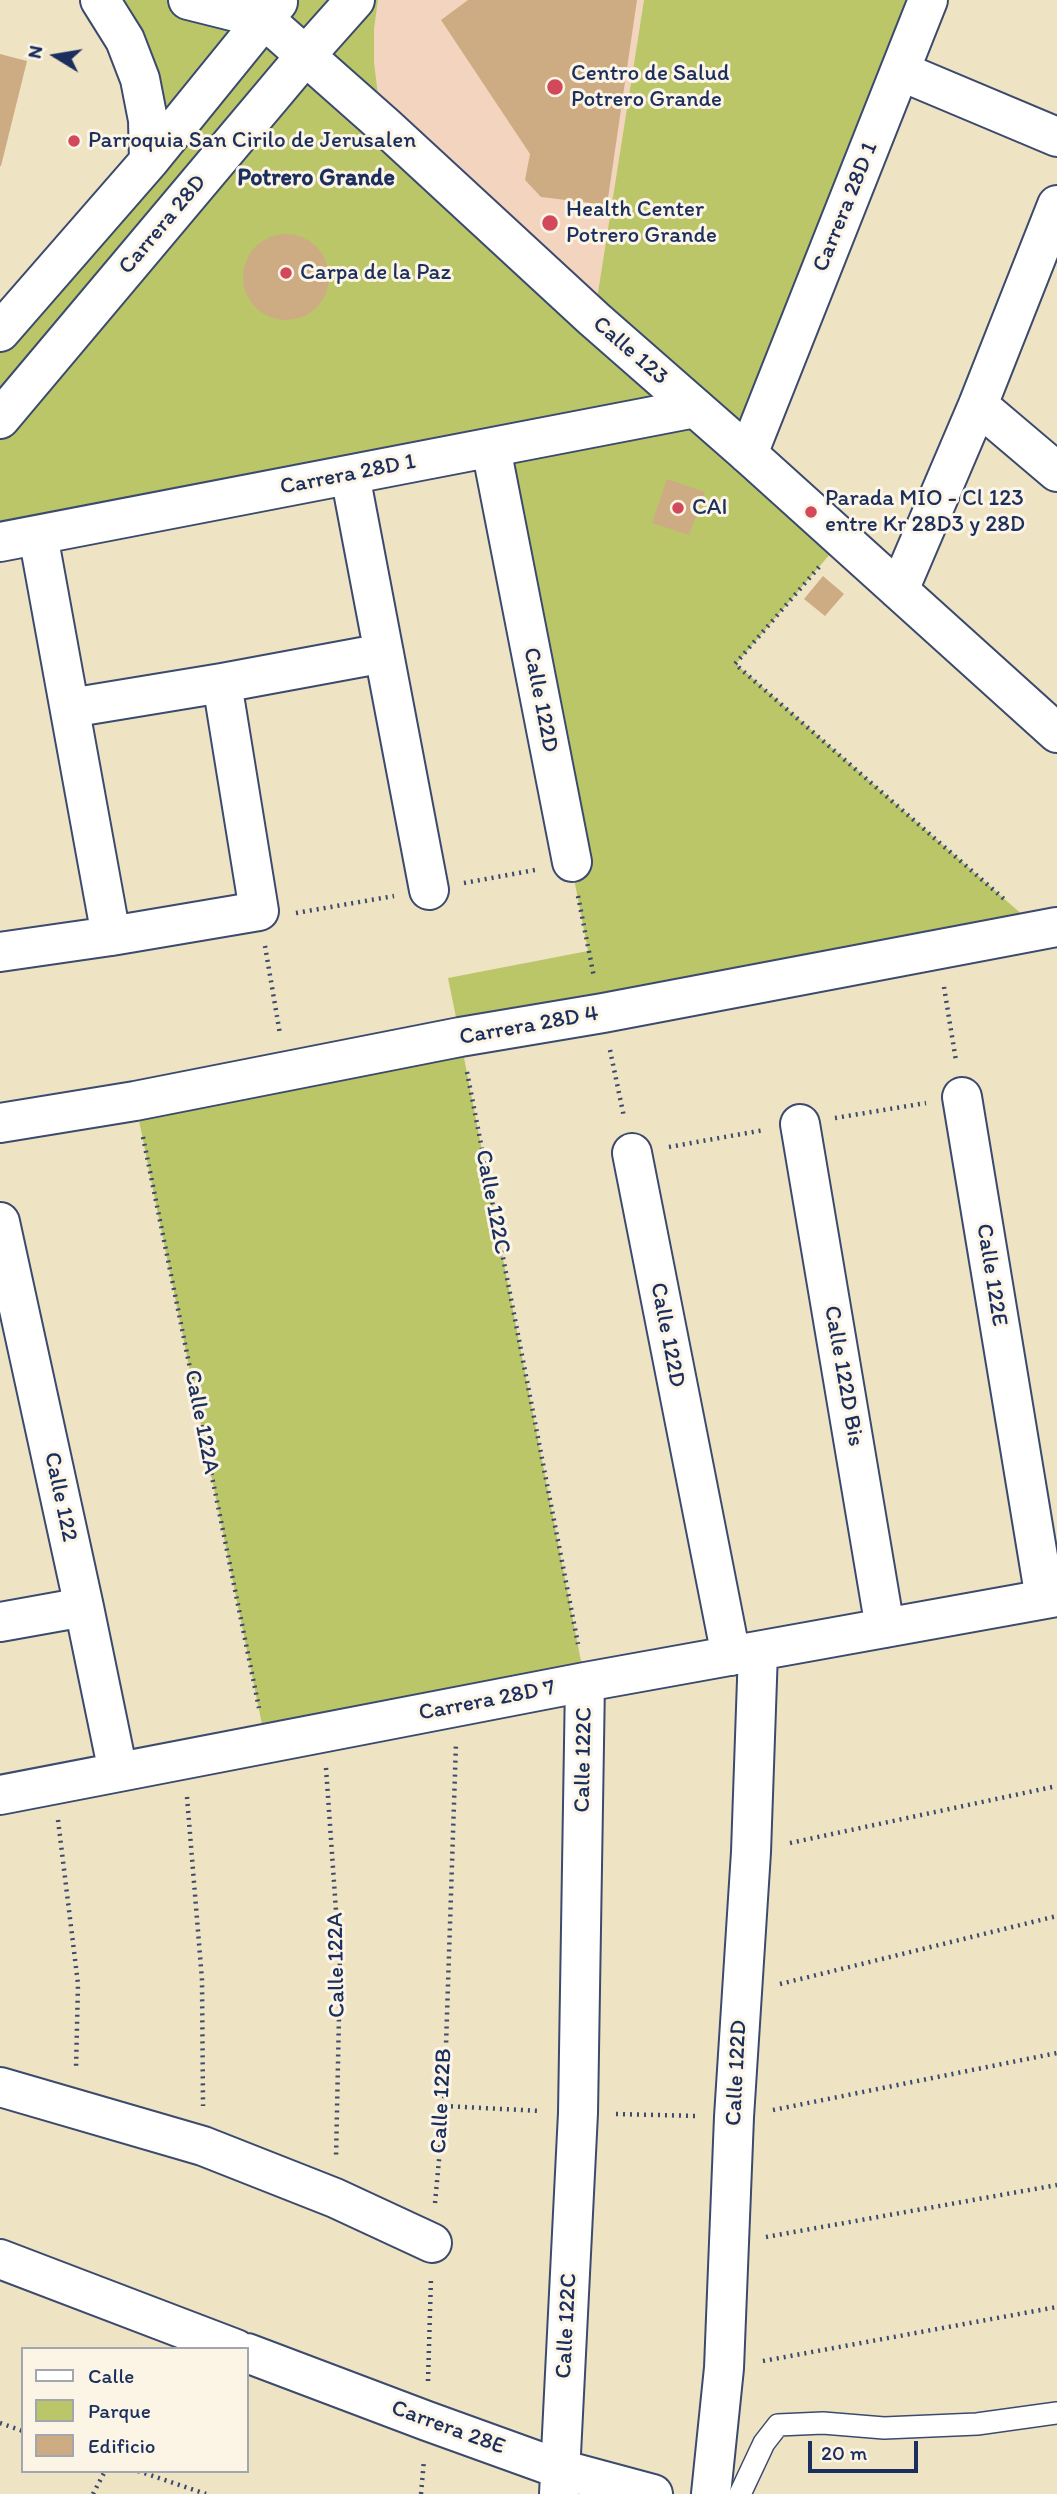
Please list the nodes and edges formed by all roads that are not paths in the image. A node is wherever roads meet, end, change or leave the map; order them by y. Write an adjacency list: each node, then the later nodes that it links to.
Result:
1 (100, 0): 9 (street)
2 (188, 0): 5 (street, Calle 123)
3 (355, 0): 6 (street, Carrera 28D)
4 (928, 0): 7 (street, Carrera 28D 1)
5 (272, 9): 6 (street, Calle 123); 9 (street)
6 (306, 55): 13 (street, Calle 123); 14 (street, Carrera 28D)
7 (900, 71): 8 (street); 16 (street, Carrera 28D 1)
8 (1057, 137)
9 (149, 162): 11 (street)
10 (1057, 205): 12 (street)
11 (0, 332)
12 (978, 405): 17 (street); 21 (street)
13 (695, 408): 15 (street, Carrera 28D 1); 16 (street, Calle 123)
14 (0, 419)
15 (491, 448): 18 (street, Carrera 28D 1); 26 (street, Calle 122D)
16 (748, 454): 21 (street, Calle 123)
17 (1057, 472)
18 (350, 475): 19 (street, Carrera 28D 1); 22 (street)
19 (38, 535): 20 (street, Carrera 28D 1); 24 (street)
20 (0, 542)
21 (899, 590): 25 (street, Calle 123)
22 (384, 653): 23 (street); 27 (street)
23 (222, 683): 24 (street); 29 (street)
24 (70, 708): 29 (street)
25 (1057, 733)
26 (572, 862)
27 (429, 890)
28 (1049, 929): 32 (street, Carrera 28D 4)
29 (111, 936): 30 (street)
30 (0, 952)
31 (962, 1097): 36 (street, Calle 122E)
32 (0, 1123)
33 (800, 1124): 39 (street, Calle 122D Bis)
34 (632, 1153): 40 (street, Calle 122D)
35 (0, 1222): 37 (street, Calle 122)
36 (1051, 1598): 39 (street, Carrera 28D 7)
37 (84, 1607): 38 (street); 42 (street, Calle 122)
38 (0, 1622)
39 (886, 1628): 40 (street, Carrera 28D 7)
40 (745, 1654): 41 (street, Carrera 28D 7); 52 (street, Calle 122D)
41 (585, 1682): 42 (street, Carrera 28D 7); 50 (street, Calle 122C)
42 (118, 1772): 43 (street, Carrera 28D 7)
43 (0, 1795)
44 (0, 2087): 45 (street)
45 (432, 2243)
46 (0, 2259): 47 (street)
47 (231, 2347)
48 (248, 2353): 50 (street, Carrera 28E)
49 (1057, 2413): 53 (lane)
50 (559, 2481): 51 (street, Carrera 28E)
51 (653, 2494)
52 (711, 2494)
53 (740, 2494)

